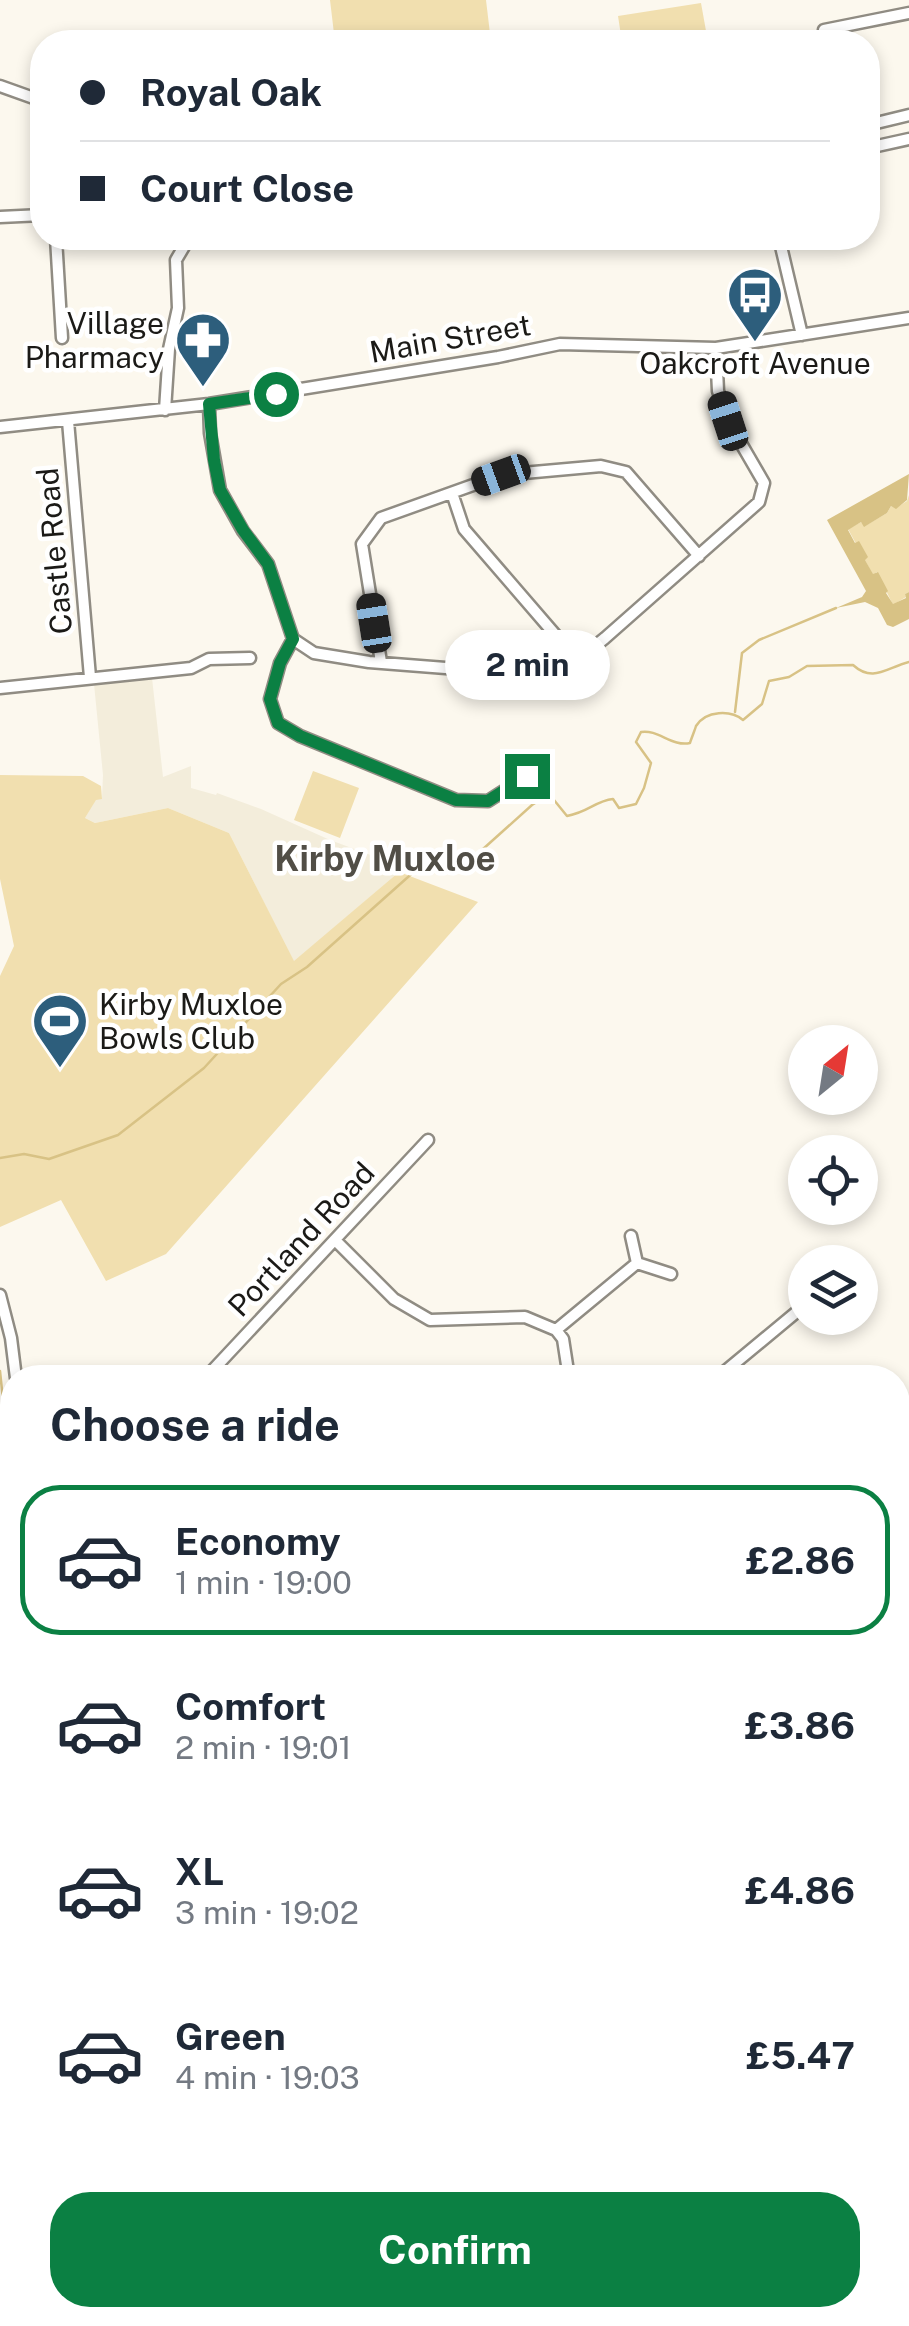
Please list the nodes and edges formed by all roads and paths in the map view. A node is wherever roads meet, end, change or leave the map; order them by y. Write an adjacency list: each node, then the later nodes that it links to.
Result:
1 (909, 14): 2 (street)
2 (838, 28): 3 (street)
3 (824, 30)
4 (0, 86): 5 (street)
5 (30, 97)
6 (909, 115): 7 (street)
7 (880, 122)
8 (909, 138): 9 (street)
9 (880, 145)
10 (30, 215): 11 (street)
11 (0, 217)
12 (57, 250): 17 (street)
13 (182, 250): 20 (street)
14 (782, 250): 16 (street)
15 (909, 318): 16 (street, Main Street)
16 (802, 335): 18 (street, Main Street)
17 (62, 338)
18 (716, 348): 19 (street, Main Street); 24 (street)
19 (209, 404): 20 (street, Main Street); 25 (street)
20 (165, 410): 21 (street, Main Street)
21 (68, 421): 22 (street, Main Street); 29 (street, Castle Road)
22 (0, 427)
23 (452, 492): 24 (street); 27 (street); 28 (street)
24 (699, 556): 27 (street)
25 (293, 639): 28 (street); 31 (street)
26 (250, 658): 29 (street)
27 (576, 660): 28 (street)
28 (380, 662)
29 (90, 677): 30 (street)
30 (0, 688)
31 (527, 776)
32 (428, 1140): 34 (street, Portland Road)
33 (630, 1236): 35 (street)
34 (335, 1240): 39 (street); 41 (street, Portland Road)
35 (637, 1263): 36 (street); 39 (street)
36 (671, 1274)
37 (1, 1300): 40 (street)
38 (788, 1319): 43 (street)
39 (556, 1330): 42 (street)
40 (14, 1365)
41 (218, 1365)
42 (567, 1365)
43 (733, 1365)

